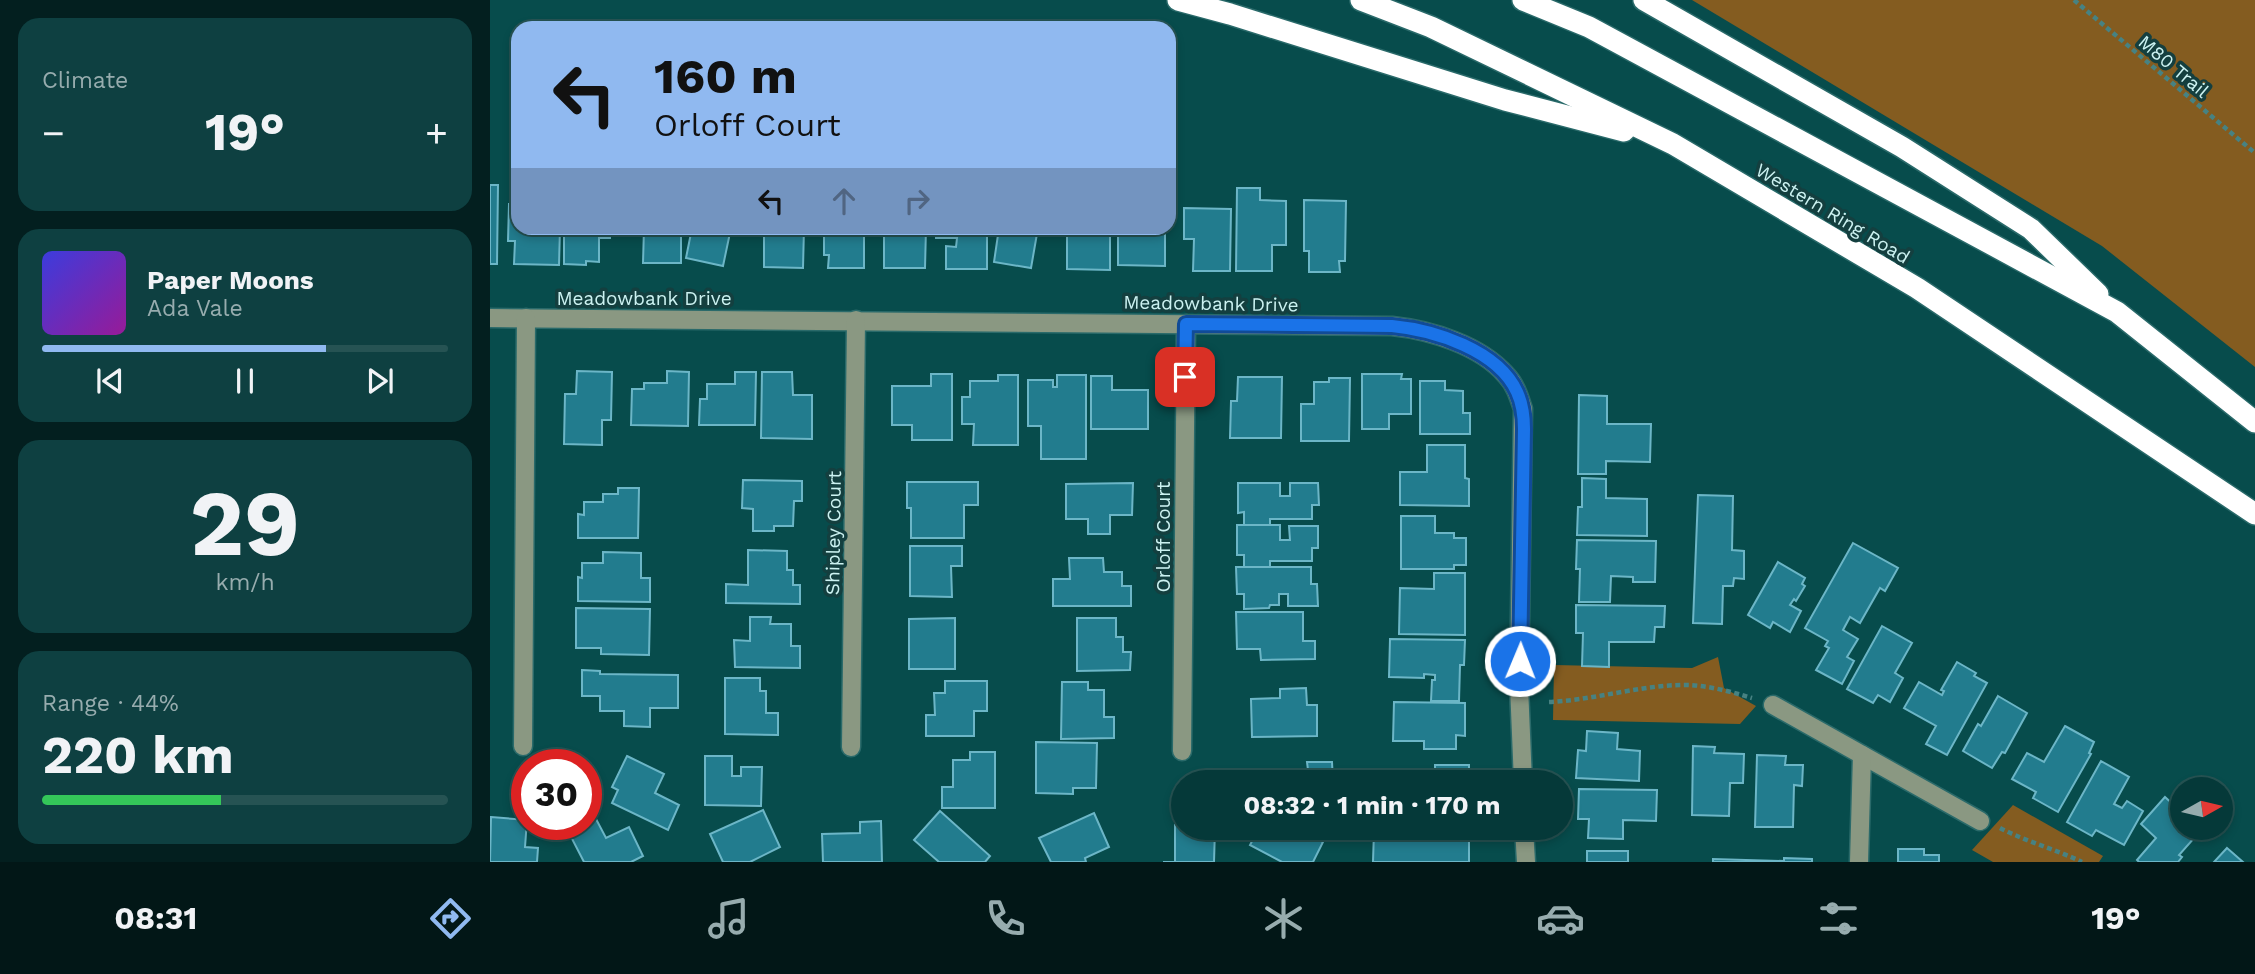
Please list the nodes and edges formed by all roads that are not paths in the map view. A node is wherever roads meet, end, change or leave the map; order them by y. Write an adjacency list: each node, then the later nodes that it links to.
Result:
1 (1178, 0): 5 (highway)
2 (1361, 0): 5 (highway, Western Ring Road)
3 (1523, 0): 6 (highway)
4 (1644, 0): 6 (highway)
5 (1673, 144): 12 (highway, Western Ring Road)
6 (2117, 312): 11 (highway)
7 (490, 318): 8 (street, Meadowbank Drive)
8 (526, 318): 9 (street, Meadowbank Drive); 14 (street)
9 (856, 320): 10 (street, Meadowbank Drive); 15 (street, Shipley Court)
10 (1186, 324): 16 (street, Orloff Court); 18 (street, Meadowbank Drive)
11 (2255, 422)
12 (2255, 514)
13 (1773, 705): 17 (street)
14 (523, 746)
15 (851, 747)
16 (1182, 751)
17 (1862, 755): 19 (street); 22 (street)
18 (1522, 770)
19 (1980, 821)
20 (1525, 840): 21 (street)
21 (1526, 862)
22 (1859, 862)

